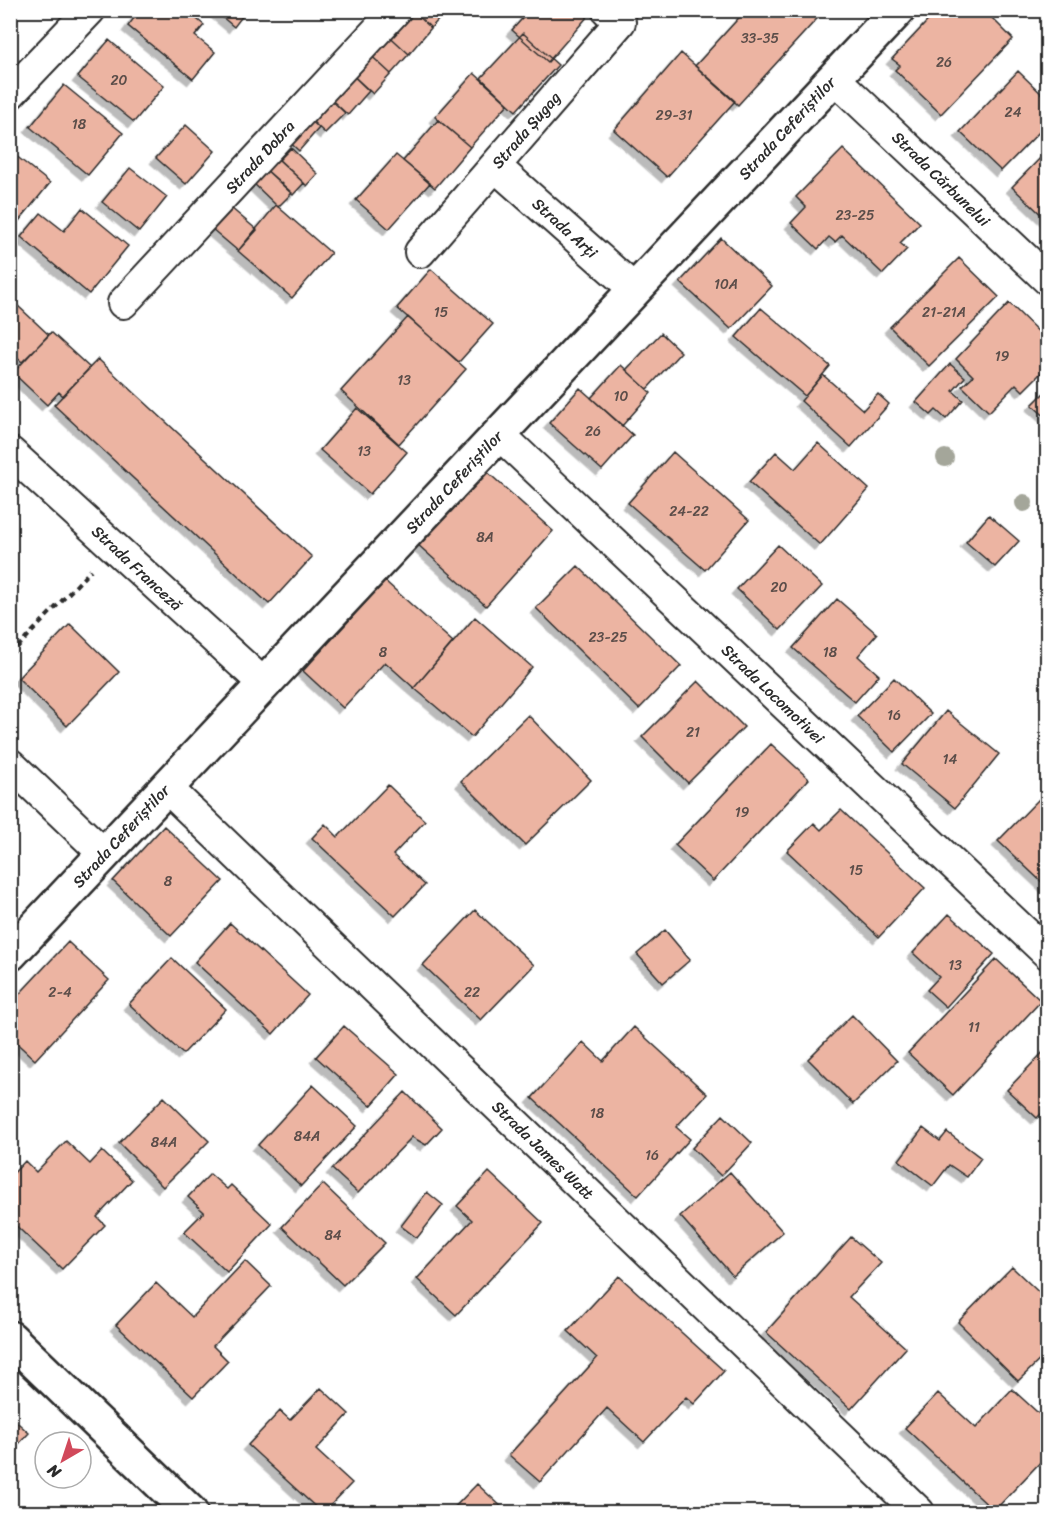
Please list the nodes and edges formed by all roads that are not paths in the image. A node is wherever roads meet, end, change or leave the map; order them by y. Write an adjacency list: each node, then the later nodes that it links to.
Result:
1 (90, 10): 6 (street)
2 (396, 10): 11 (street, Strada Dobra)
3 (607, 10): 7 (street, Strada Șugag)
4 (898, 10): 5 (street, Strada Ceferiștilor)
5 (834, 78): 9 (street, Strada Cărbunelui); 10 (street, Strada Ceferiștilor)
6 (10, 94)
7 (495, 166): 8 (street, Strada Șugag); 10 (street, Strada Arți)
8 (420, 252)
9 (1047, 280)
10 (635, 290): 12 (street, Strada Ceferiștilor)
11 (123, 303)
12 (499, 434): 14 (street, Strada Ceferiștilor); 19 (street, Strada Locomotivei)
13 (10, 452): 14 (street, Strada Franceză)
14 (264, 684): 16 (street, Strada Ceferiștilor)
15 (10, 764): 17 (street)
16 (167, 788): 17 (street, Strada Ceferiștilor); 22 (street, Strada James Watt)
17 (104, 854): 18 (street, Strada Ceferiștilor)
18 (10, 954)
19 (1047, 954)
20 (10, 1338): 21 (street)
21 (189, 1512)
22 (919, 1512)

